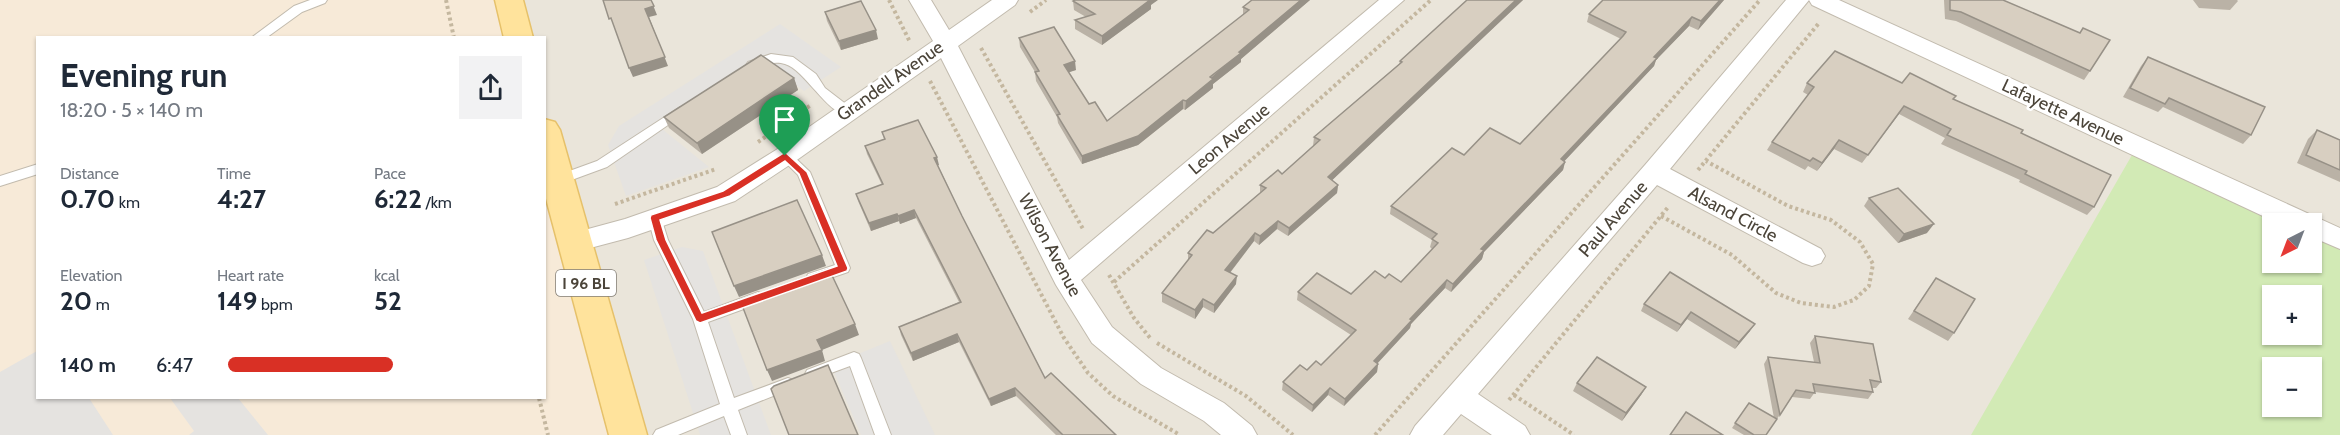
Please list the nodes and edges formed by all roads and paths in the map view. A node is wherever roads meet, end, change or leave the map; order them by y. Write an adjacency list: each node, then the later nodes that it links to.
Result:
1 (321, 0): 11 (lane)
2 (446, 0): 14 (path)
3 (509, 0): 15 (main road)
4 (920, 0): 12 (street, Wilson Avenue)
5 (1007, 0): 12 (street, Grandell Avenue)
6 (1393, 0): 37 (street, Leon Avenue)
7 (1431, 0): 38 (path)
8 (1760, 0): 53 (path)
9 (1798, 0): 26 (street, Paul Avenue)
10 (1826, 3): 29 (path); 31 (street, Lafayette Avenue)
11 (298, 5): 13 (lane)
12 (939, 33): 16 (path); 20 (street, Grandell Avenue); 37 (street, Wilson Avenue)
13 (259, 36)
14 (454, 36)
15 (518, 36)
16 (900, 46)
17 (736, 75): 18 (lane)
18 (826, 95): 20 (lane); 22 (path)
19 (696, 101): 27 (lane)
20 (847, 111): 23 (street, Grandell Avenue)
21 (546, 137): 27 (main road, I 96 BL)
22 (750, 147)
23 (785, 156): 32 (street, Grandell Avenue); 39 (lane)
24 (722, 167): 30 (path)
25 (36, 170): 28 (lane)
26 (1654, 172): 29 (street, Alsand Circle); 43 (street, Paul Avenue)
27 (558, 180): 35 (main road, I 96 BL)
28 (0, 181)
29 (1684, 188): 36 (street, Alsand Circle); 42 (path)
30 (615, 204)
31 (2281, 213)
32 (655, 218): 35 (street, Grandell Avenue); 41 (lane)
33 (2322, 231): 34 (street)
34 (2340, 239)
35 (575, 242): 48 (main road, I 96 BL)
36 (1812, 256)
37 (1065, 278): 52 (street, Wilson Avenue)
38 (1113, 282)
39 (799, 283)
40 (777, 291): 41 (lane)
41 (700, 318): 45 (lane)
42 (1514, 395): 46 (path); 55 (path)
43 (1460, 397): 46 (street); 54 (street, Paul Avenue)
44 (539, 399): 47 (path)
45 (729, 407): 49 (lane); 50 (lane); 51 (lane)
46 (1504, 427)
47 (548, 435)
48 (628, 435)
49 (661, 435)
50 (739, 435)
51 (883, 435)
52 (1242, 435)
53 (1375, 435)
54 (1425, 435)
55 (1574, 435)

